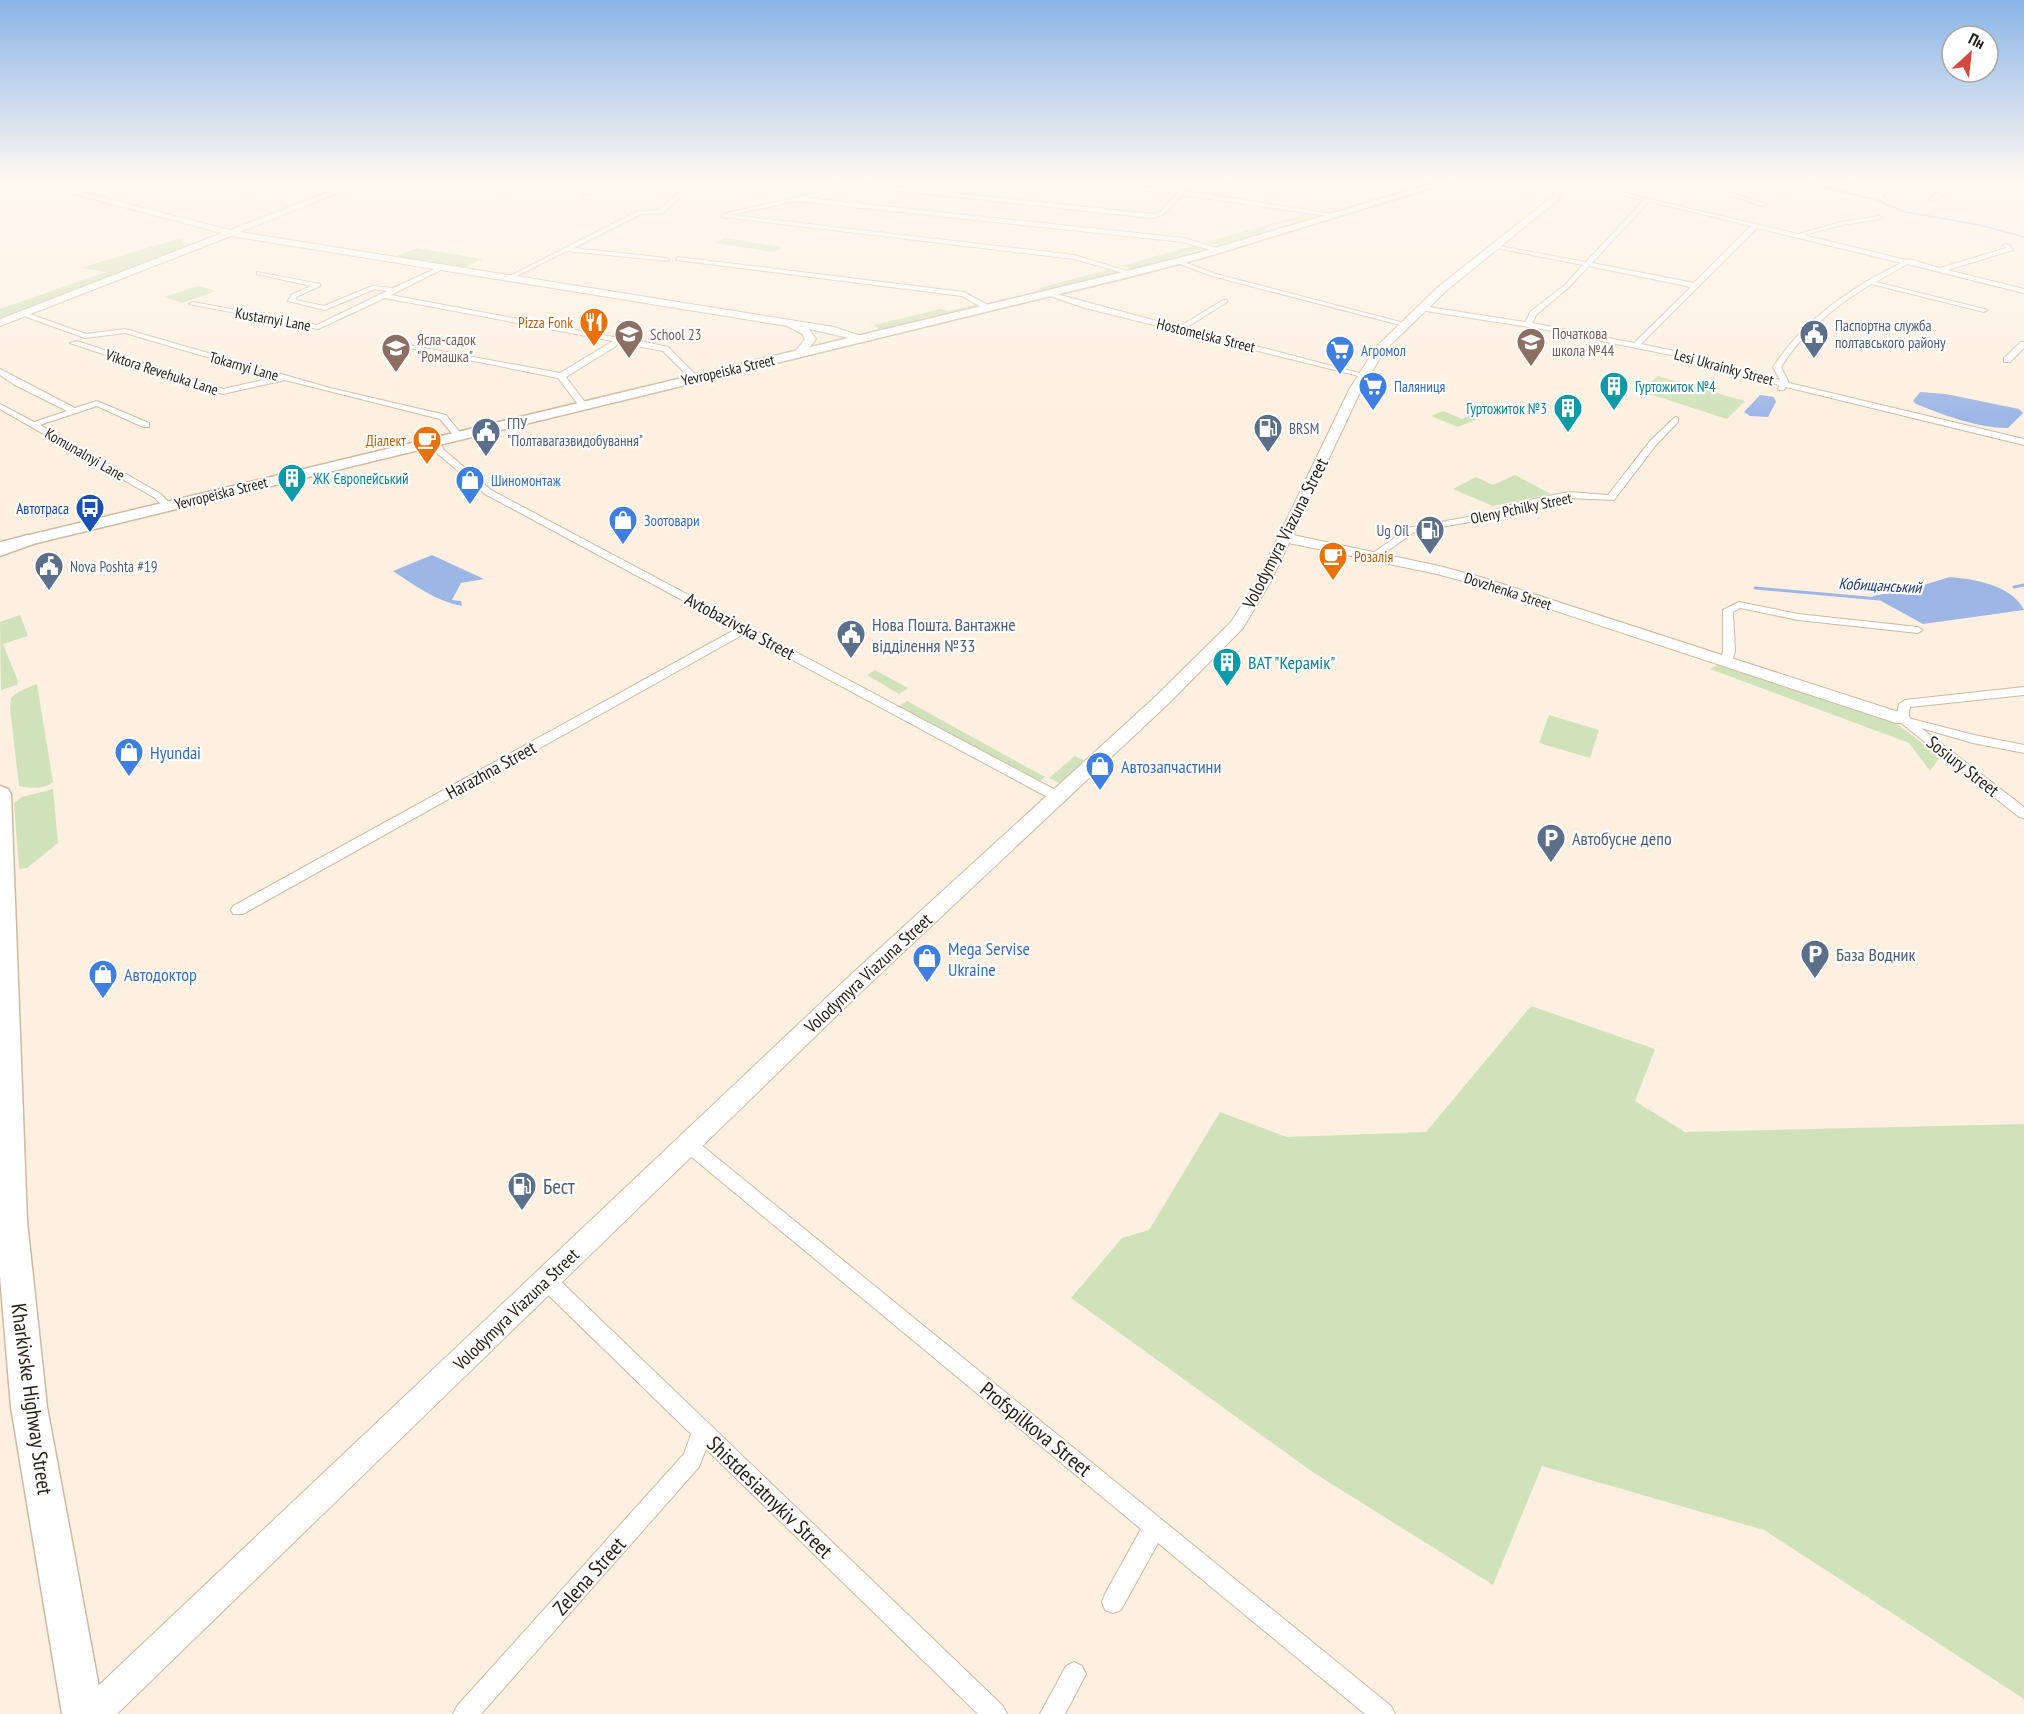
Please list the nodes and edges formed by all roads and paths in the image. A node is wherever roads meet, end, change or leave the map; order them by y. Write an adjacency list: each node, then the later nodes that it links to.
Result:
1 (161, 260): 31 (main road)
2 (393, 260): 16 (main road)
3 (544, 260): 20 (street)
4 (686, 260): 28 (street)
5 (1084, 260): 19 (street)
6 (1180, 260): 13 (main road, Yevropeiska Street)
7 (1479, 260): 29 (main road, Volodymyra Viazuna Street)
8 (1567, 260): 15 (street)
9 (1591, 260): 15 (street)
10 (1719, 260): 22 (street)
11 (1905, 260): 14 (street)
12 (1973, 260): 17 (street)
13 (1176, 261): 19 (main road, Yevropeiska Street); 34 (street)
14 (1909, 261): 17 (street); 21 (street)
15 (1587, 264): 22 (street); 35 (street)
16 (441, 268): 20 (main road); 24 (street, Kustarnyi Lane)
17 (1941, 269): 23 (street)
18 (259, 273): 24 (street)
19 (1131, 273): 25 (main road, Yevropeiska Street)
20 (507, 279): 32 (main road)
21 (1869, 282): 30 (street); 50 (street)
22 (1693, 285): 42 (street)
23 (2024, 291)
24 (389, 293): 27 (street, Kustarnyi Lane); 38 (street)
25 (1049, 294): 28 (main road, Yevropeiska Street); 36 (street, Hostomelska Street)
26 (1225, 302): 36 (street)
27 (192, 304)
28 (989, 308): 37 (main road, Yevropeiska Street)
29 (1422, 308): 34 (main road, Volodymyra Viazuna Street); 35 (street, Lesi Ukrainky Street)
30 (1984, 310)
31 (24, 313): 33 (main road); 48 (street, Tokarnyi Lane)
32 (784, 322): 37 (main road); 43 (main road)
33 (0, 323)
34 (1404, 324): 46 (main road, Volodymyra Viazuna Street)
35 (1527, 325): 42 (street, Lesi Ukrainky Street)
36 (1180, 329): 46 (street, Hostomelska Street)
37 (862, 338): 43 (main road, Yevropeiska Street)
38 (622, 339): 47 (street); 49 (street)
39 (74, 343): 48 (street, Viktora Revehuka Lane)
40 (2024, 344): 44 (street)
41 (398, 345): 47 (street)
42 (1635, 346): 50 (street, Lesi Ukrainky Street)
43 (800, 353): 49 (main road, Yevropeiska Street)
44 (2007, 360)
45 (0, 371): 53 (street)
46 (1363, 375): 61 (main road, Volodymyra Viazuna Street)
47 (561, 376): 51 (street)
48 (285, 378): 57 (street, Tokarnyi Lane)
49 (695, 378): 51 (main road, Yevropeiska Street)
50 (1783, 386): 59 (street, Lesi Ukrainky Street)
51 (583, 405): 57 (main road, Yevropeiska Street)
52 (0, 406): 55 (street, Komunalnyi Lane)
53 (74, 411): 55 (street); 56 (street)
54 (1675, 420): 66 (street, Oleny Pchilky Street)
55 (33, 425): 60 (street, Komunalnyi Lane)
56 (146, 425)
57 (458, 435): 58 (main road, Yevropeiska Street)
58 (434, 441): 60 (main road, Yevropeiska Street); 67 (street, Avtobazivska Street)
59 (2024, 442)
60 (167, 506): 62 (main road, Yevropeiska Street)
61 (1286, 538): 66 (main road, Dovzhenka Street); 74 (main road, Volodymyra Viazuna Street)
62 (27, 540): 63 (highway); 64 (main road, Yevropeiska Street); 65 (highway)
63 (0, 541)
64 (0, 547)
65 (0, 551)
66 (1374, 556): 69 (main road, Dovzhenka Street)
67 (744, 629): 74 (street, Avtobazivska Street); 76 (street, Harazhna Street)
68 (1918, 630): 69 (street)
69 (1726, 661): 71 (main road, Dovzhenka Street)
70 (2024, 691): 71 (street)
71 (1902, 719): 72 (street); 75 (street, Sosiury Street)
72 (2024, 749)
73 (0, 794): 77 (highway, Kharkivske Highway Street)
74 (1058, 797): 78 (main road, Volodymyra Viazuna Street)
75 (2024, 814)
76 (238, 910)
77 (2, 988): 84 (highway, Kharkivske Highway Street)
78 (688, 1144): 79 (main road, Volodymyra Viazuna Street); 81 (street, Profspilkova Street)
79 (546, 1280): 80 (street, Shistdesiatnykiv Street); 85 (main road, Volodymyra Viazuna Street)
80 (702, 1431): 86 (street, Zelena Street); 87 (street, Shistdesiatnykiv Street)
81 (1155, 1526): 82 (street); 89 (street, Profspilkova Street)
82 (1113, 1602)
83 (1074, 1674): 88 (street)
84 (82, 1714)
85 (93, 1714)
86 (465, 1714)
87 (995, 1714)
88 (1052, 1714)
89 (1383, 1714)

